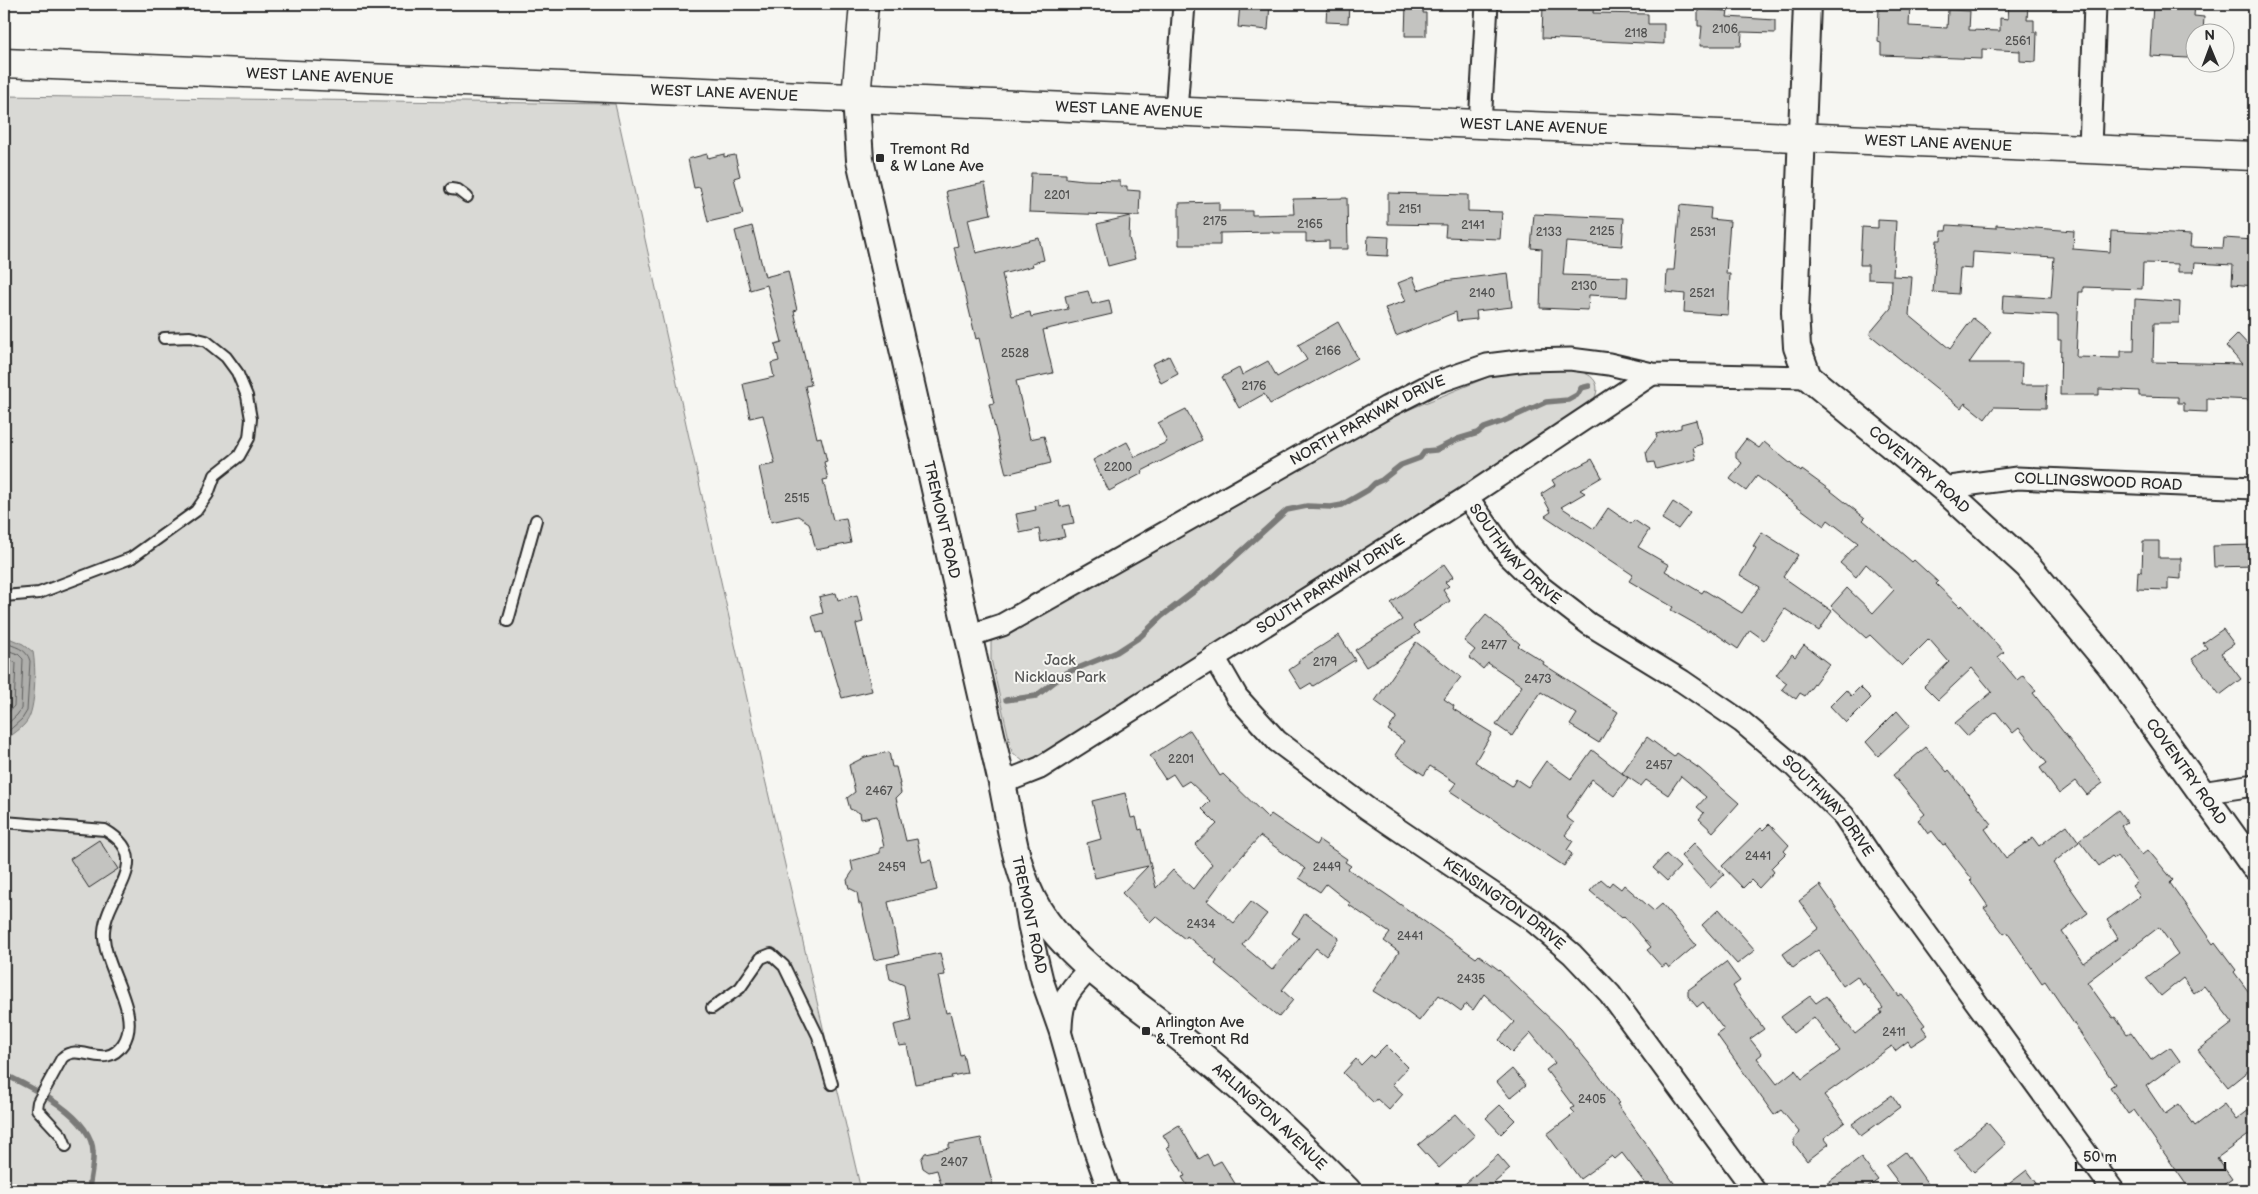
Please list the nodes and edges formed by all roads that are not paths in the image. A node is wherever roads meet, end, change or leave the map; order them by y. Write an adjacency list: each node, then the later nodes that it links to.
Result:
1 (864, 4): 7 (main road, TREMONT ROAD)
2 (1184, 4): 8 (street)
3 (1487, 4): 9 (street)
4 (1807, 4): 10 (street, COVENTRY ROAD)
5 (2095, 4): 11 (street)
6 (4, 63): 7 (main road, WEST LANE AVENUE)
7 (856, 98): 8 (main road, WEST LANE AVENUE); 24 (street, TREMONT ROAD)
8 (1176, 112): 9 (main road, WEST LANE AVENUE)
9 (1480, 124): 10 (main road, WEST LANE AVENUE)
10 (1801, 138): 11 (main road, WEST LANE AVENUE); 17 (street, COVENTRY ROAD)
11 (2090, 149): 12 (main road, WEST LANE AVENUE)
12 (2254, 156)
13 (451, 189): 14 (lane)
14 (467, 197)
15 (164, 338): 22 (lane)
16 (1652, 374): 17 (street, NORTH PARKWAY DRIVE); 20 (street, SOUTH PARKWAY DRIVE); 24 (street, NORTH PARKWAY DRIVE)
17 (1808, 377): 18 (street, COVENTRY ROAD)
18 (1943, 488): 19 (street, COLLINGSWOOD ROAD); 28 (street, COVENTRY ROAD)
19 (2254, 488)
20 (1467, 498): 25 (street, SOUTH PARKWAY DRIVE); 40 (street, SOUTHWAY DRIVE)
21 (536, 520): 23 (lane)
22 (4, 596)
23 (508, 621)
24 (968, 636): 26 (street, TREMONT ROAD)
25 (1214, 657): 26 (street, SOUTH PARKWAY DRIVE); 39 (street, KENSINGTON DRIVE)
26 (1002, 783): 31 (street, TREMONT ROAD)
27 (2254, 785): 28 (street)
28 (2201, 793): 30 (street, COVENTRY ROAD)
29 (4, 822): 36 (lane)
30 (2254, 866)
31 (1022, 878): 32 (street, ARLINGTON AVENUE); 34 (street, TREMONT ROAD)
32 (1091, 967): 34 (street, TREMONT ROAD); 38 (street, ARLINGTON AVENUE)
33 (712, 1008): 35 (lane)
34 (1060, 1031): 37 (street, TREMONT ROAD)
35 (832, 1084)
36 (66, 1146)
37 (1109, 1190)
38 (1347, 1190)
39 (1754, 1190)
40 (2113, 1190)

